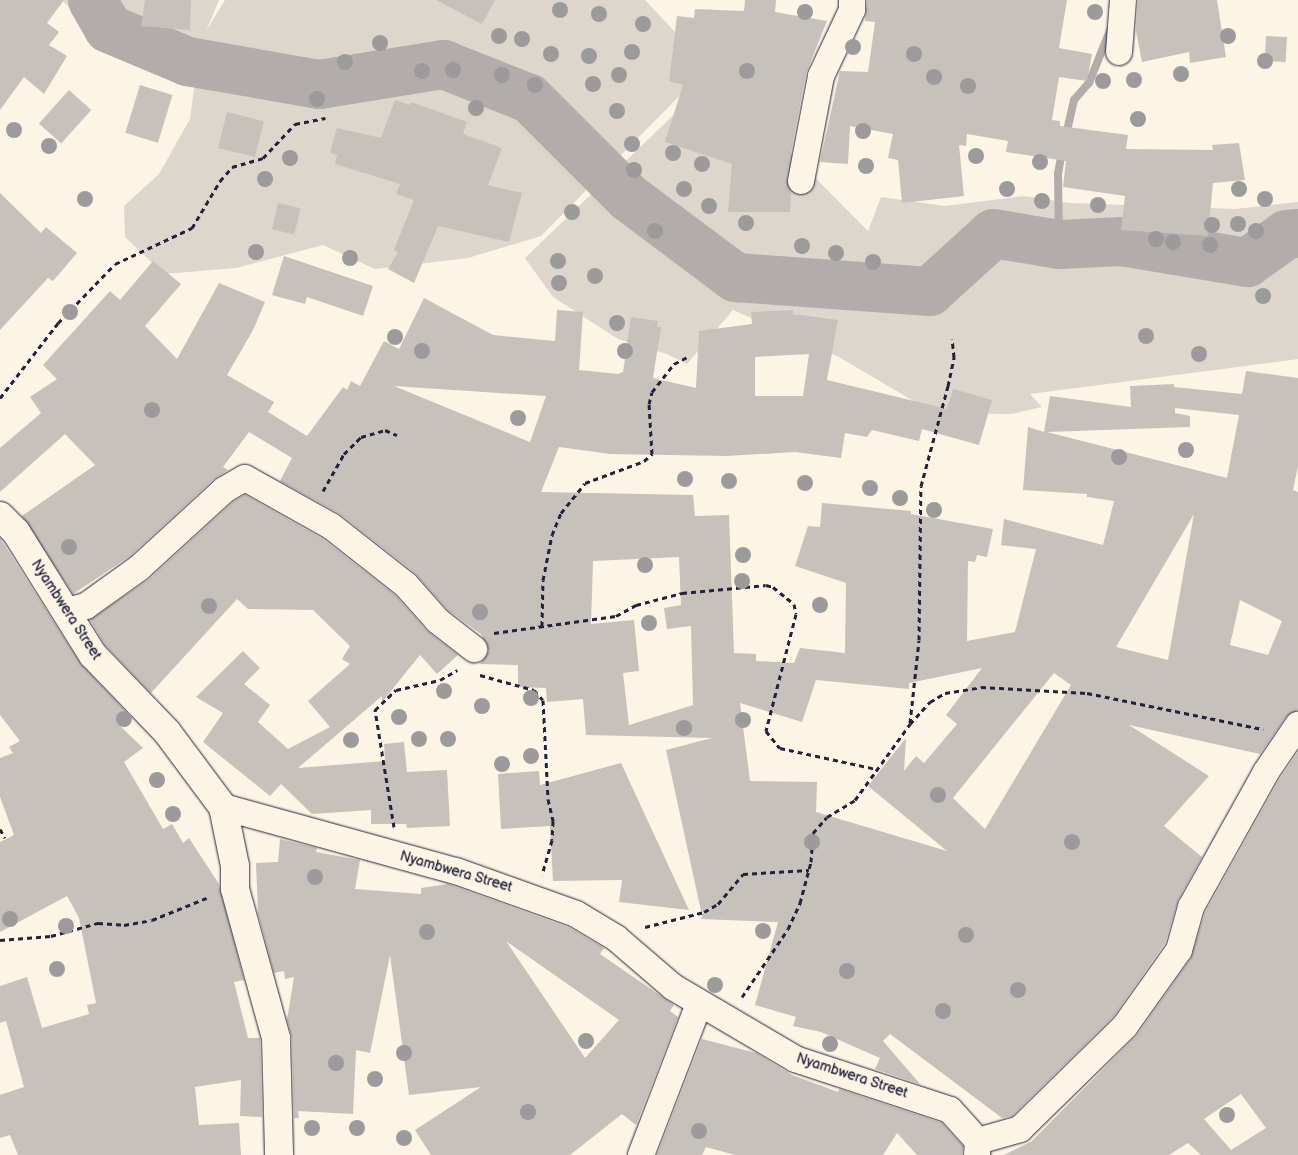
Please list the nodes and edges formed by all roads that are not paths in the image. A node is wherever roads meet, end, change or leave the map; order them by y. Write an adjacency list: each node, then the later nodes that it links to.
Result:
1 (852, 0): 4 (street)
2 (1123, 0): 3 (street)
3 (1119, 52)
4 (801, 181)
5 (0, 516): 6 (street, Nyambwera Street)
6 (67, 611): 7 (street); 9 (street, Nyambwera Street)
7 (468, 658)
8 (1293, 732): 11 (street)
9 (223, 807): 10 (street, Nyambwera Street); 12 (street)
10 (699, 1004): 11 (street, Nyambwera Street); 13 (street)
11 (978, 1148)
12 (279, 1155)
13 (641, 1155)

